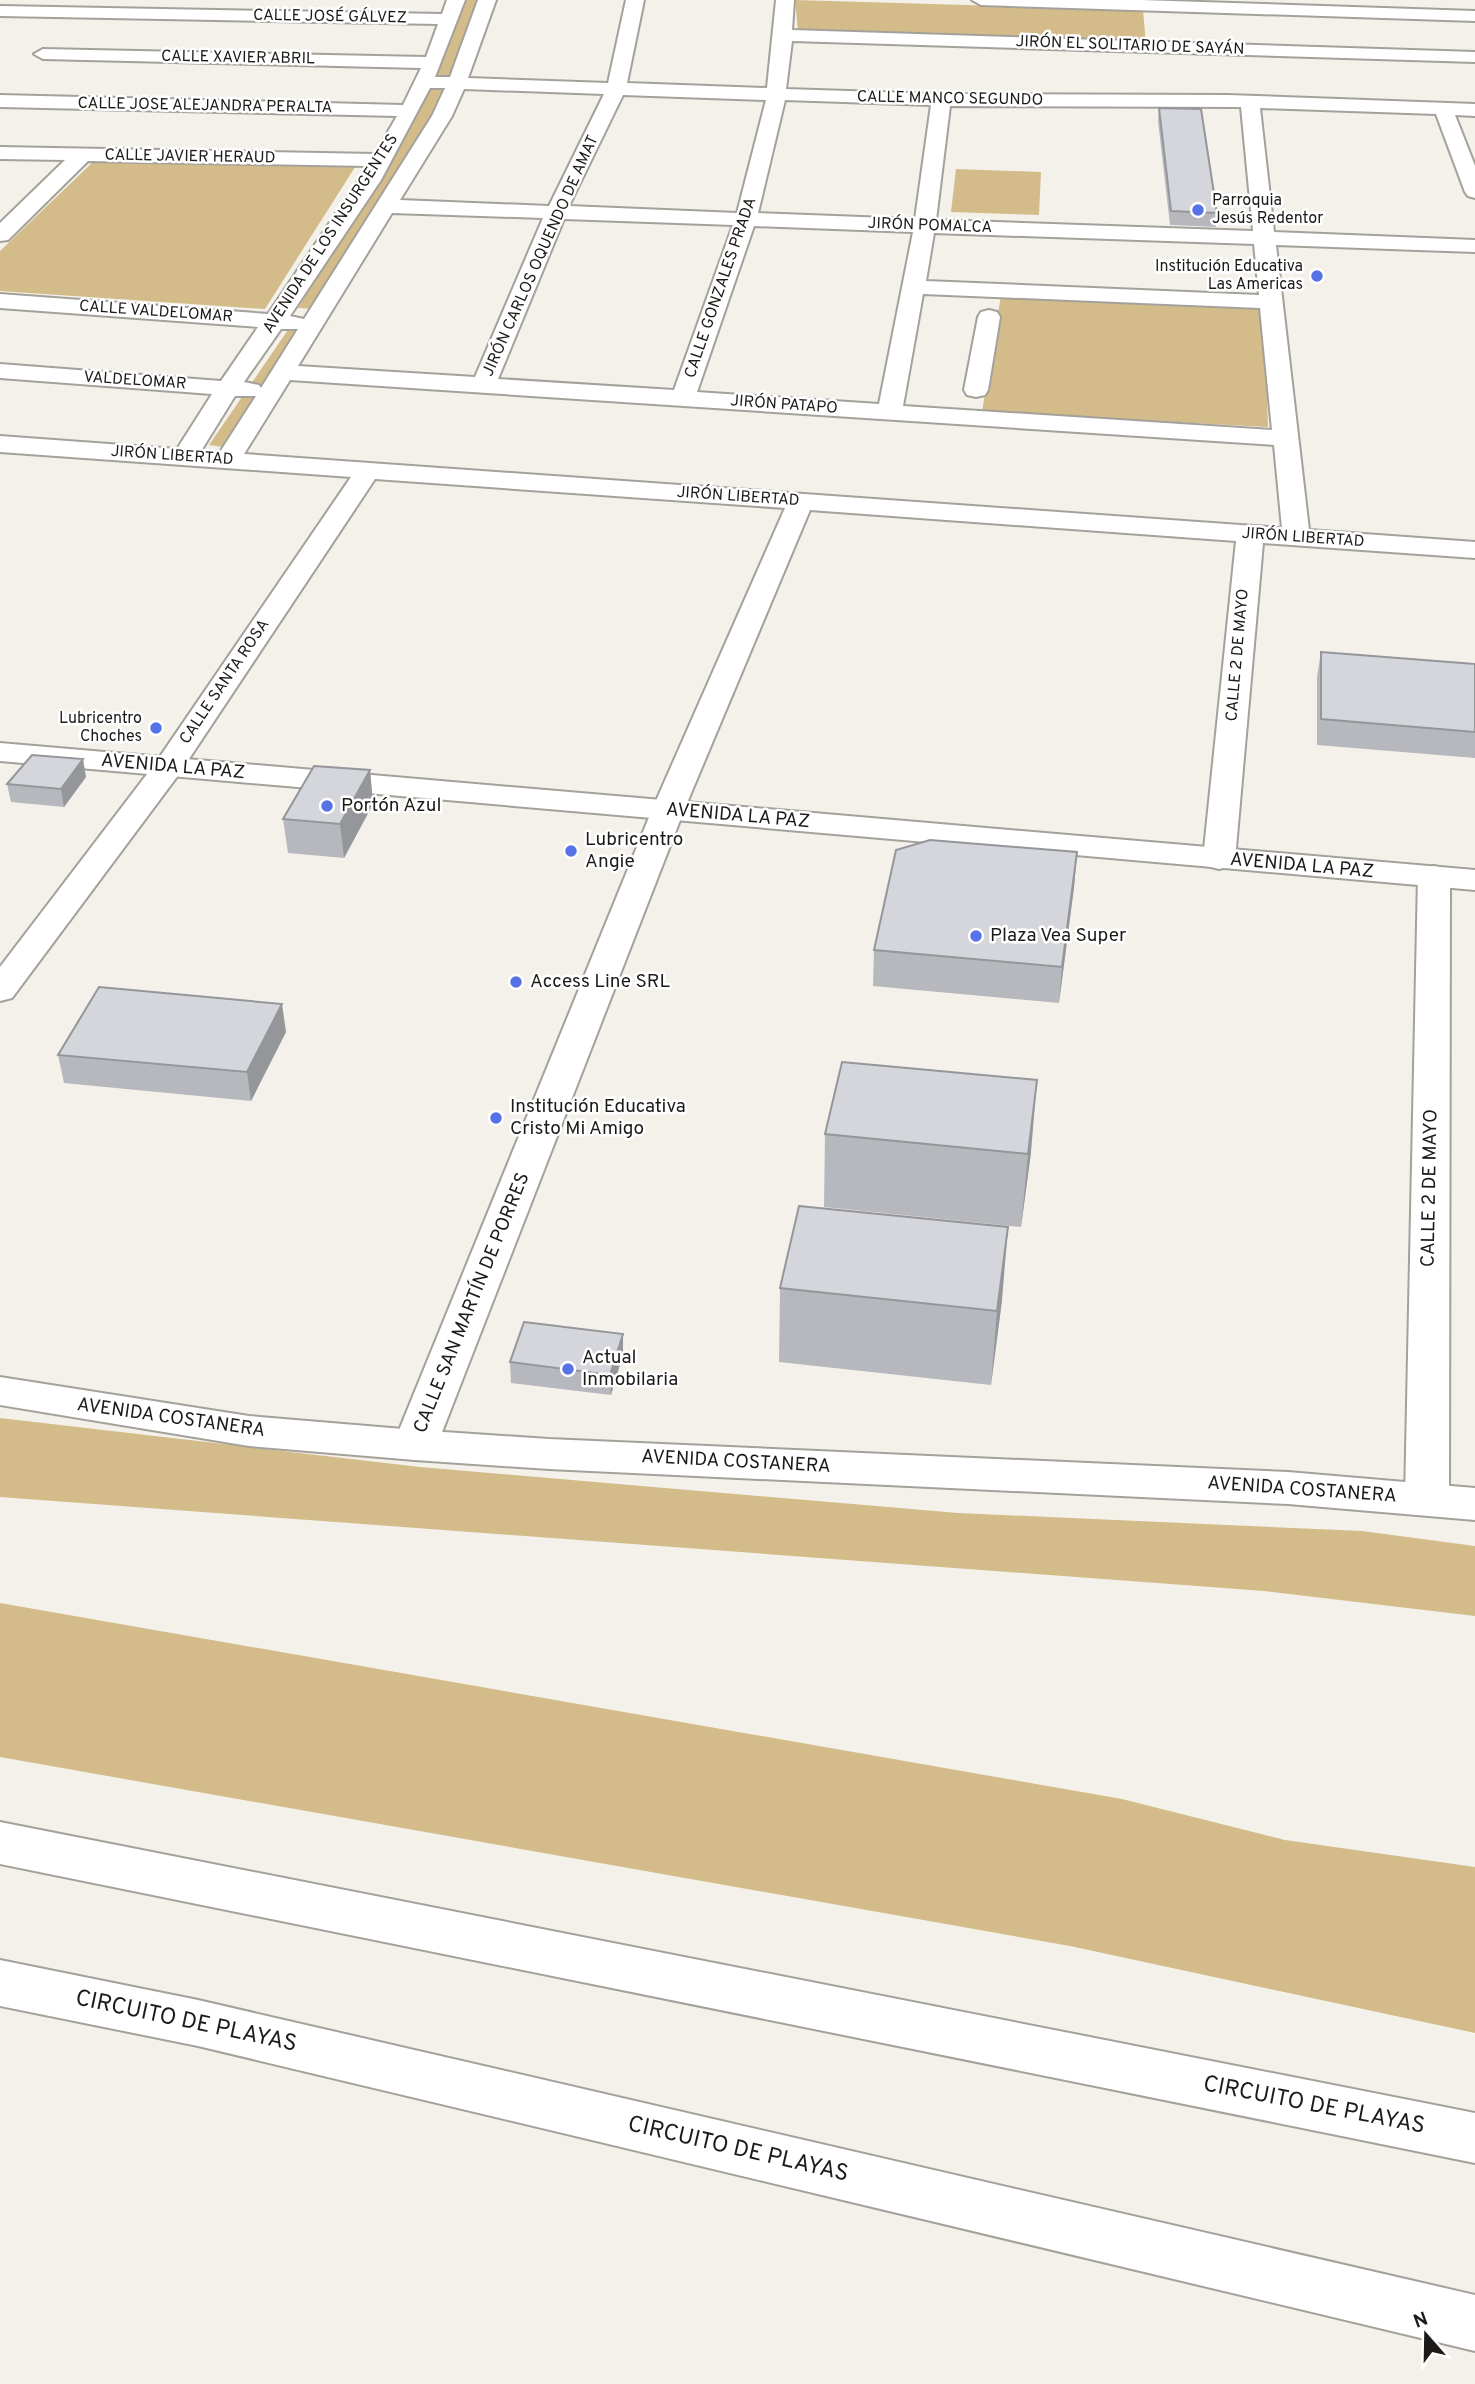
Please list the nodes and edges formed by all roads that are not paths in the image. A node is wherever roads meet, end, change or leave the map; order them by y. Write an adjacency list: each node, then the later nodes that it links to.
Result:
1 (309, 0): 10 (main road)
2 (456, 0): 12 (main road, AVENIDA DE LOS INSURGENTES)
3 (487, 0): 18 (main road, AVENIDA DE LOS INSURGENTES)
4 (635, 0): 19 (main road, JIRÓN CARLOS OQUENDO DE AMAT)
5 (785, 0): 13 (main road, CALLE GONZALES PRADA)
6 (981, 0): 11 (main road)
7 (156, 7): 9 (main road, CALLE JOSÉ GÁLVEZ); 10 (main road, CALLE JOSÉ GÁLVEZ)
8 (0, 10): 9 (main road, CALLE JOSÉ GÁLVEZ)
9 (93, 13): 14 (main road)
10 (297, 16): 12 (main road, CALLE JOSÉ GÁLVEZ)
11 (1475, 16)
12 (450, 19): 17 (main road, AVENIDA DE LOS INSURGENTES)
13 (784, 35): 15 (main road, JIRÓN EL SOLITARIO DE SAYÁN); 20 (main road, CALLE GONZALES PRADA)
14 (43, 54): 16 (main road); 17 (main road, CALLE XAVIER ABRIL)
15 (1475, 57)
16 (26, 68)
17 (429, 72): 18 (main road, CALLE MANCO SEGUNDO); 26 (main road, AVENIDA DE LOS INSURGENTES)
18 (457, 83): 19 (main road, CALLE MANCO SEGUNDO); 31 (main road, AVENIDA DE LOS INSURGENTES)
19 (616, 89): 20 (main road, CALLE MANCO SEGUNDO); 32 (main road, JIRÓN CARLOS OQUENDO DE AMAT)
20 (777, 95): 22 (main road, CALLE MANCO SEGUNDO); 33 (main road, CALLE GONZALES PRADA)
21 (1245, 95): 22 (main road, CALLE MANCO SEGUNDO); 24 (main road, CALLE MANCO SEGUNDO); 36 (main road)
22 (942, 100): 34 (main road)
23 (0, 101): 26 (main road, CALLE JOSE ALEJANDRA PERALTA)
24 (1443, 108): 25 (main road, CALLE MANCO SEGUNDO); 30 (main road)
25 (1475, 110)
26 (410, 111): 29 (main road, AVENIDA DE LOS INSURGENTES)
27 (0, 153): 28 (main road, CALLE JAVIER HERAUD)
28 (81, 156): 29 (main road, CALLE JAVIER HERAUD); 35 (main road)
29 (380, 160): 42 (main road, AVENIDA DE LOS INSURGENTES)
30 (1475, 192)
31 (386, 206): 32 (main road, JIRÓN POMALCA); 43 (main road, AVENIDA DE LOS INSURGENTES)
32 (556, 212): 33 (main road, JIRÓN POMALCA); 46 (main road, JIRÓN CARLOS OQUENDO DE AMAT)
33 (747, 219): 34 (main road, JIRÓN POMALCA); 49 (main road, CALLE GONZALES PRADA)
34 (925, 226): 36 (main road, JIRÓN POMALCA); 38 (main road)
35 (0, 235)
36 (1264, 237): 37 (main road, JIRÓN POMALCA); 40 (main road)
37 (1475, 246)
38 (914, 287): 40 (main road); 50 (main road)
39 (0, 301): 42 (main road, CALLE VALDELOMAR)
40 (1271, 302): 51 (main road)
41 (989, 317): 48 (main road)
42 (275, 321): 43 (main road, CALLE VALDELOMAR); 47 (main road, AVENIDA DE LOS INSURGENTES)
43 (313, 324): 45 (main road, AVENIDA DE LOS INSURGENTES)
44 (0, 371): 47 (main road, VALDELOMAR)
45 (276, 382): 46 (main road, JIRÓN PATAPO); 47 (main road, VALDELOMAR); 54 (main road, AVENIDA DE LOS INSURGENTES)
46 (484, 385): 49 (main road, JIRÓN PATAPO)
47 (229, 389): 53 (main road, AVENIDA DE LOS INSURGENTES)
48 (976, 390)
49 (683, 398): 50 (main road, JIRÓN PATAPO)
50 (890, 412): 51 (main road, JIRÓN PATAPO)
51 (1285, 438): 58 (main road)
52 (0, 444): 53 (main road, JIRÓN LIBERTAD)
53 (184, 458): 54 (main road, JIRÓN LIBERTAD)
54 (228, 460): 55 (main road, JIRÓN LIBERTAD)
55 (368, 470): 56 (main road, JIRÓN LIBERTAD); 61 (main road, CALLE SANTA ROSA)
56 (801, 501): 57 (main road, JIRÓN LIBERTAD); 62 (main road, CALLE SAN MARTÍN DE PORRES)
57 (1250, 534): 58 (main road, JIRÓN LIBERTAD); 63 (main road, CALLE 2 DE MAYO)
58 (1296, 537): 59 (main road, JIRÓN LIBERTAD)
59 (1475, 550)
60 (0, 752): 61 (main road, AVENIDA LA PAZ)
61 (168, 766): 62 (main road, AVENIDA LA PAZ); 66 (main road, CALLE SANTA ROSA)
62 (668, 810): 63 (main road, AVENIDA LA PAZ); 68 (main road, CALLE SAN MARTÍN DE PORRES)
63 (1219, 859): 64 (main road, AVENIDA LA PAZ)
64 (1434, 876): 65 (main road, AVENIDA LA PAZ); 69 (main road, CALLE 2 DE MAYO)
65 (1475, 880)
66 (0, 991)
67 (0, 1391): 68 (main road, AVENIDA COSTANERA)
68 (415, 1445): 69 (main road, AVENIDA COSTANERA)
69 (1427, 1499): 70 (main road, AVENIDA COSTANERA)
70 (1475, 1504)
71 (0, 1843): 73 (main road, CIRCUITO DE PLAYAS)
72 (0, 1983): 74 (main road, CIRCUITO DE PLAYAS)
73 (1475, 2138)
74 (1475, 2323)

